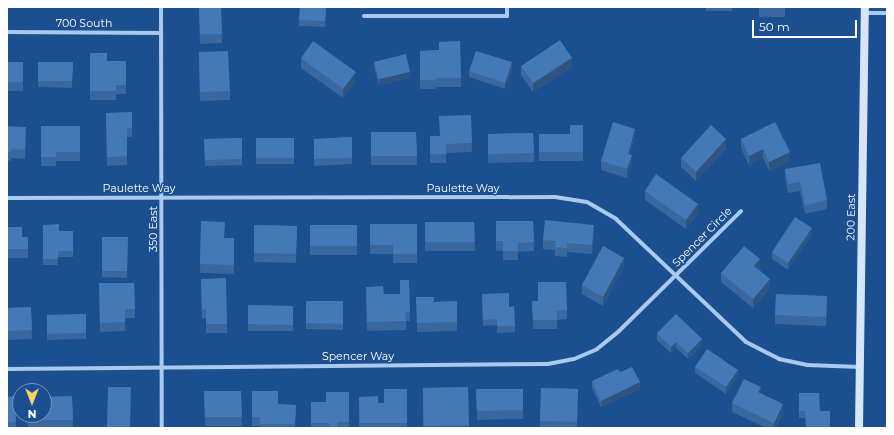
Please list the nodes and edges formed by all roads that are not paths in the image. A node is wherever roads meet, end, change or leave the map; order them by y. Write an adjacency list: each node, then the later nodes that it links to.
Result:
1 (160, 7): 7 (street, 350 East)
2 (507, 7): 5 (street)
3 (865, 10): 4 (street); 13 (main road, 200 East)
4 (887, 13)
5 (364, 16)
6 (7, 32): 7 (street, 700 South)
7 (160, 33): 8 (street, 350 East)
8 (162, 197): 9 (street, Paulette Way); 11 (street, Paulette Way); 12 (street, 350 East)
9 (7, 198)
10 (741, 211): 11 (street, Spencer Circle)
11 (676, 275): 12 (street, Spencer Way); 13 (street, Paulette Way)
12 (161, 366): 14 (street, Spencer Way); 15 (street, 350 East)
13 (860, 368): 16 (main road, 200 East)
14 (7, 369)
15 (162, 428)
16 (859, 428)

